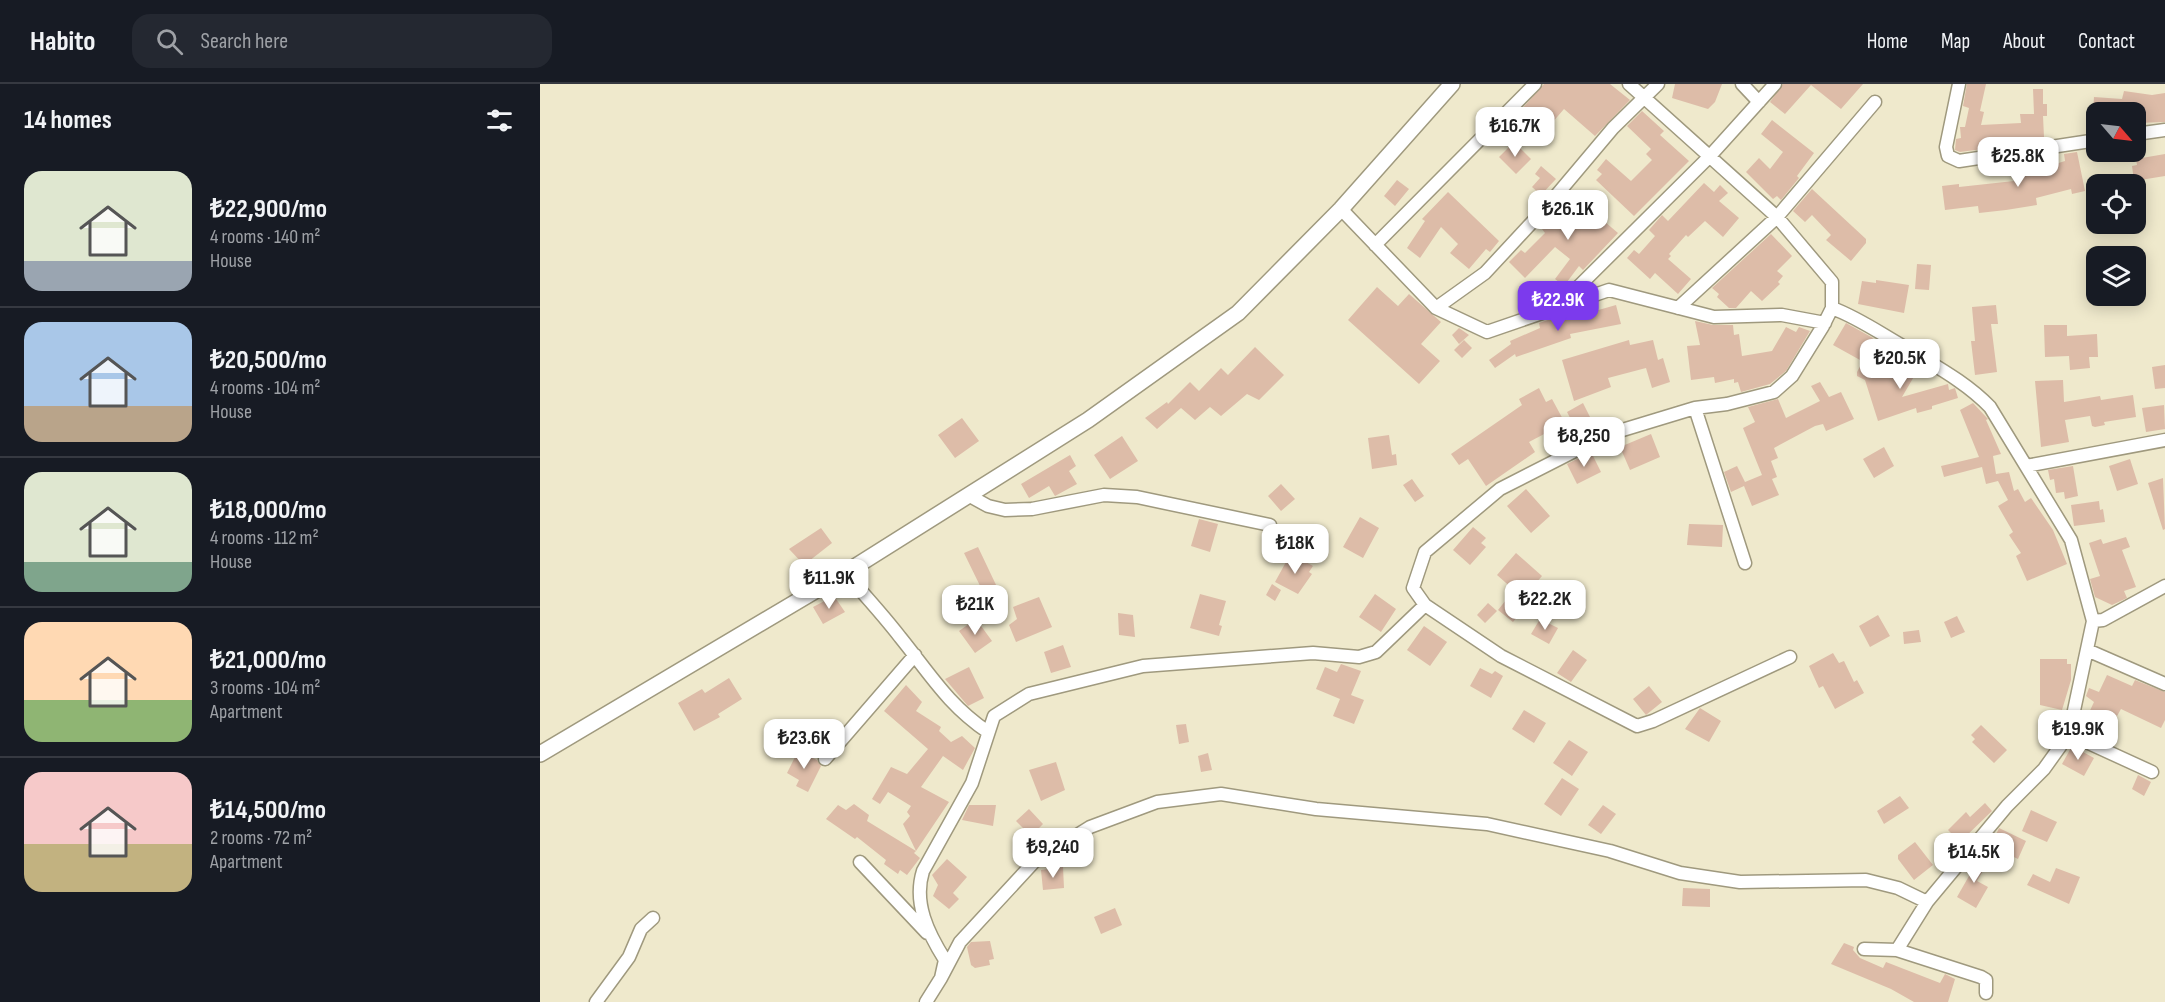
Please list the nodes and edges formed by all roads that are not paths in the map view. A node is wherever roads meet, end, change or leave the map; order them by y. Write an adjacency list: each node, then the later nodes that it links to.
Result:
1 (1452, 84): 15 (street)
2 (1536, 84): 17 (street)
3 (1629, 84): 8 (street)
4 (1658, 84): 8 (street)
5 (1742, 84): 9 (street)
6 (1775, 84): 9 (street)
7 (1959, 84): 13 (street)
8 (1643, 97): 14 (street); 18 (street)
9 (1759, 102): 14 (street)
10 (1875, 102): 16 (street)
11 (2165, 130): 12 (street)
12 (2146, 133)
13 (2086, 142)
14 (1710, 156): 16 (street); 19 (street)
15 (1341, 209): 17 (street); 26 (street)
16 (1777, 217): 20 (street); 21 (street)
17 (1375, 245): 18 (street)
18 (1436, 308): 19 (street)
19 (1557, 308): 20 (street)
20 (1678, 308): 22 (street)
21 (1832, 308): 22 (street); 25 (street)
22 (1825, 322): 23 (street)
23 (1695, 408): 28 (street); 31 (street)
24 (2165, 440): 25 (street)
25 (2026, 466): 32 (street)
26 (968, 495): 27 (street); 29 (street)
27 (1270, 525)
28 (1745, 563)
29 (845, 573): 34 (street); 39 (street)
30 (2165, 586): 32 (street)
31 (1425, 605): 35 (street); 37 (street)
32 (2093, 621): 33 (street)
33 (2086, 650): 36 (street); 38 (street)
34 (915, 655): 37 (street); 40 (street)
35 (1790, 657)
36 (2165, 684)
37 (988, 732): 45 (street)
38 (2069, 734): 41 (street); 43 (street)
39 (540, 754)
40 (825, 759)
41 (2152, 772)
42 (860, 862): 45 (street)
43 (1927, 902): 47 (street); 48 (street)
44 (653, 918): 50 (street)
45 (928, 934): 48 (street)
46 (1864, 949): 47 (street)
47 (1897, 950): 49 (street)
48 (942, 978): 51 (street)
49 (1986, 993)
50 (596, 1002)
51 (926, 1002)

